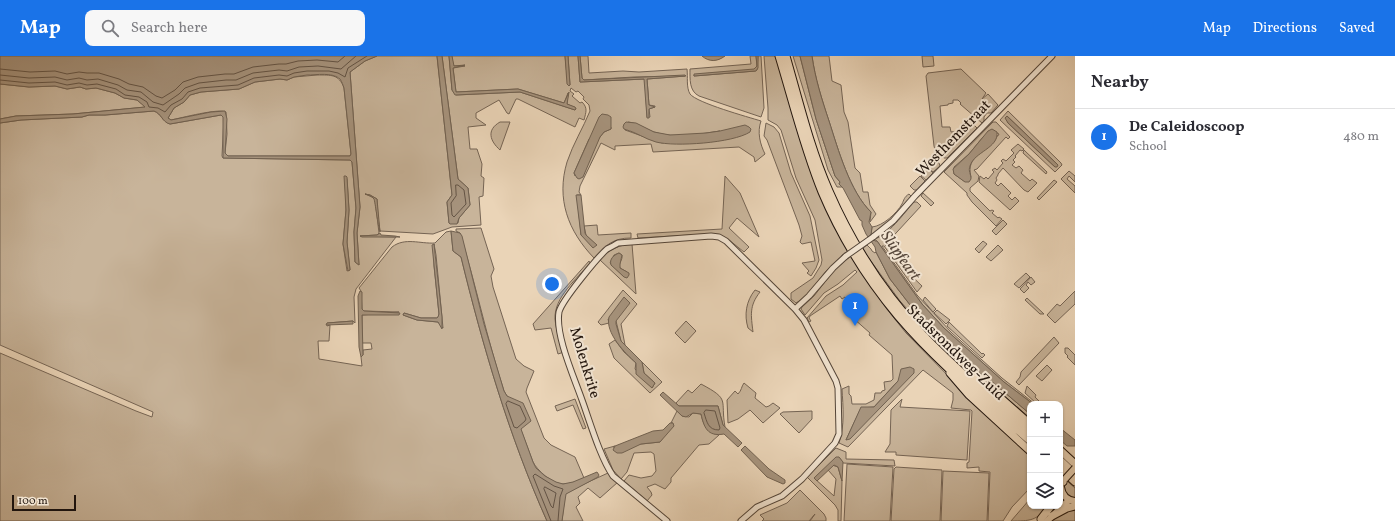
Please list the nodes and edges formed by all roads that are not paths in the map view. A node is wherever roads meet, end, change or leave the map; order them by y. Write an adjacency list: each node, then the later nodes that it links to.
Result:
1 (779, 56): 5 (highway, Stadsrondweg-Zuid)
2 (786, 56): 6 (highway, Stadsrondweg-Zuid)
3 (1052, 56): 4 (street, Westhemstraat, bridge)
4 (795, 309): 27 (street, Molenkrite); 28 (street, Molenkrite)
5 (940, 360): 9 (highway, Stadsrondweg-Zuid); 10 (highway)
6 (948, 360): 7 (highway); 8 (highway, Stadsrondweg-Zuid)
7 (1027, 421)
8 (1027, 430)
9 (1027, 438)
10 (1027, 448)
11 (1063, 452): 13 (highway)
12 (1063, 453): 15 (highway)
13 (1075, 458)
14 (1063, 463): 18 (highway)
15 (1075, 464)
16 (1075, 468): 19 (main road, bridge)
17 (1063, 471): 20 (highway)
18 (1075, 474)
19 (1063, 482)
20 (1075, 482)
21 (1063, 494): 22 (main road)
22 (1072, 501): 26 (main road)
23 (1075, 506): 26 (highway)
24 (1050, 509): 26 (highway)
25 (1053, 509): 26 (main road)
26 (1045, 519)
27 (667, 521)
28 (741, 521)

